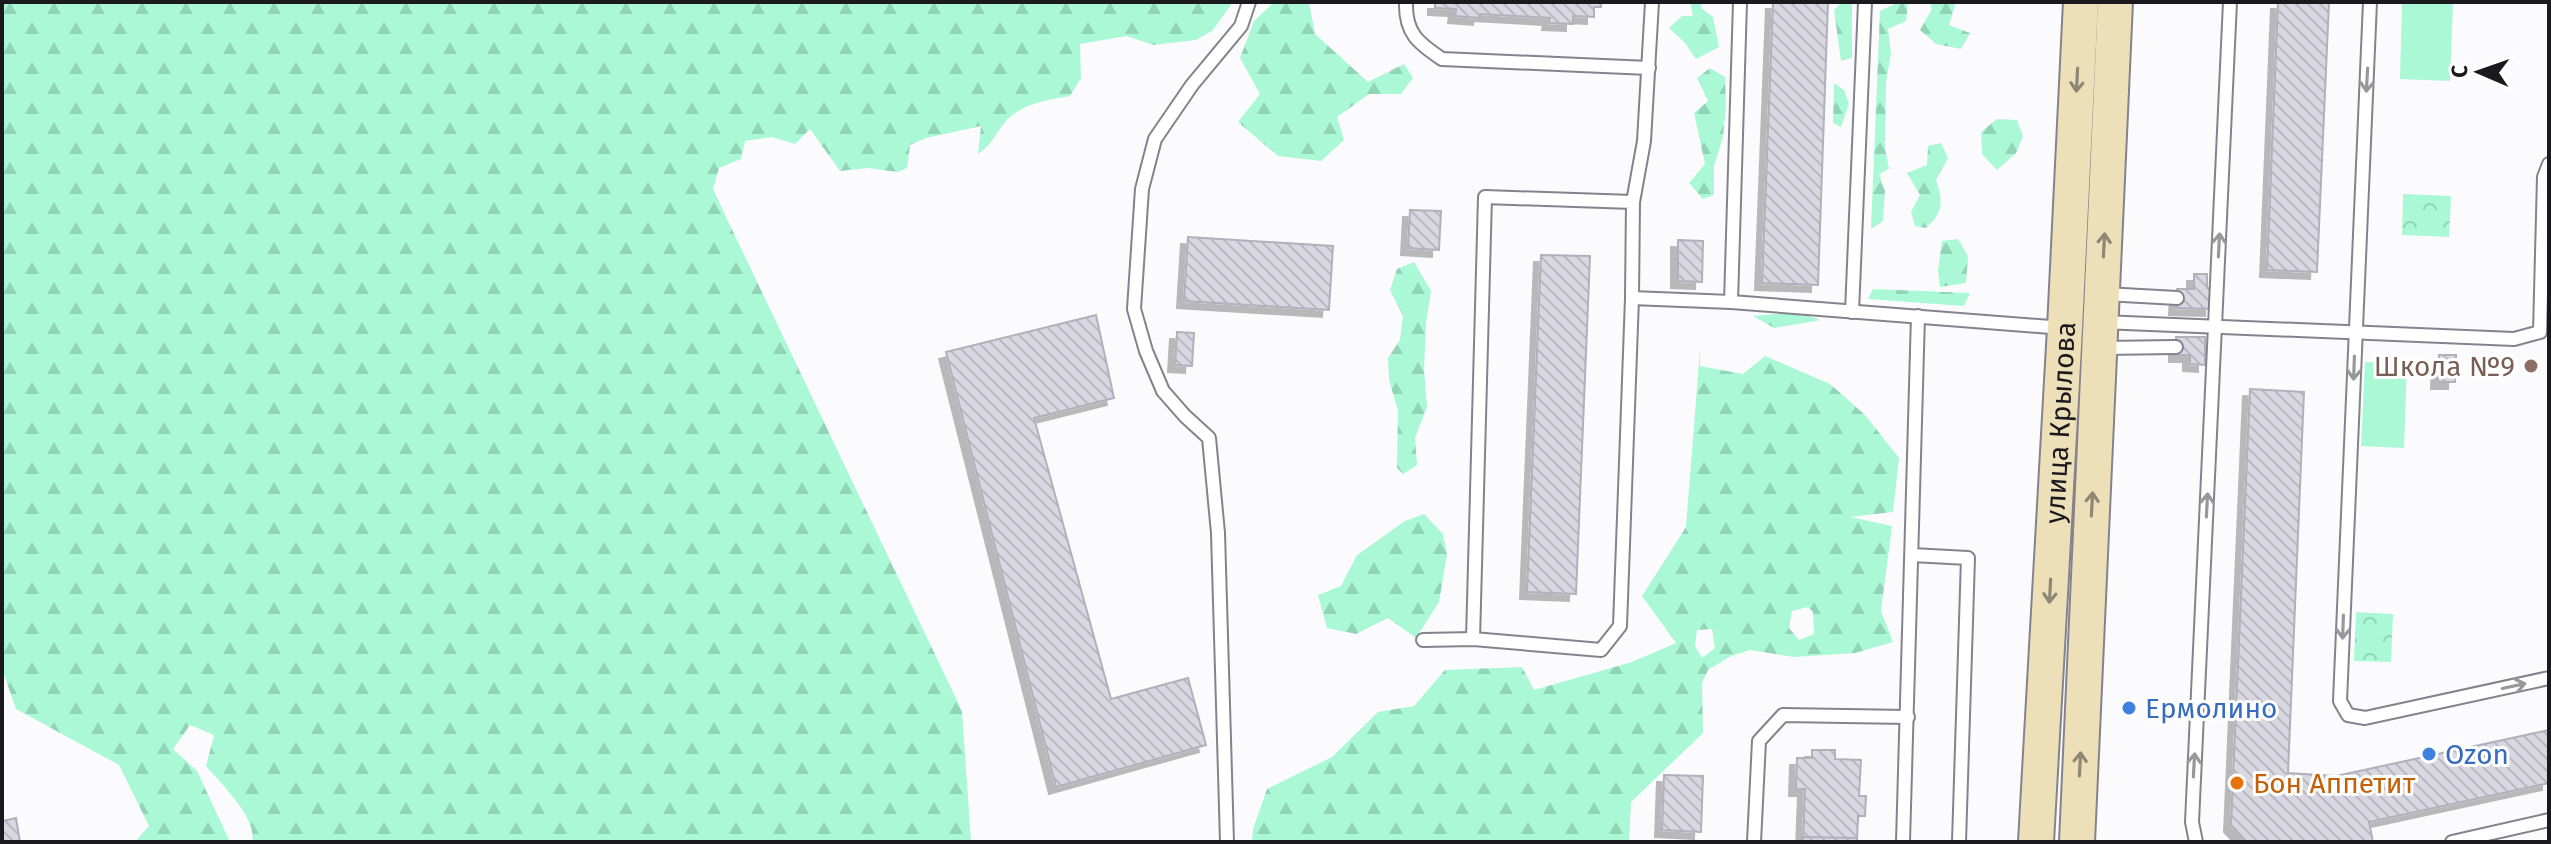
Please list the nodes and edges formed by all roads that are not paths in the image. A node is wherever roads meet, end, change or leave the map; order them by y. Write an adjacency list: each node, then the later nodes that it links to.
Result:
1 (1249, 2): 29 (lane)
2 (1406, 2): 10 (lane)
3 (1652, 2): 10 (lane)
4 (1740, 2): 15 (lane)
5 (1865, 2): 16 (lane)
6 (2081, 2): 20 (main road, улица Крылова, one-way to 20)
7 (2115, 2): 18 (main road, улица Крылова, one-way to 7)
8 (2230, 2): 19 (lane, one-way to 8)
9 (2370, 2): 21 (lane, one-way to 21)
10 (1649, 68): 12 (lane)
11 (2549, 164): 21 (lane)
12 (1633, 202): 13 (lane); 24 (lane)
13 (1632, 298): 15 (lane); 24 (lane)
14 (2177, 298): 18 (lane)
15 (1731, 302): 16 (lane)
16 (1852, 312): 17 (lane)
17 (1918, 316): 20 (lane); 23 (lane)
18 (2100, 321): 19 (lane); 22 (lane); 34 (main road, улица Крылова, one-way to 18)
19 (2215, 326): 21 (lane); 35 (lane, one-way to 19)
20 (2065, 328): 33 (main road, улица Крылова, one-way to 33)
21 (2356, 333): 26 (lane, one-way to 26)
22 (2176, 347)
23 (1912, 555): 27 (lane); 32 (lane)
24 (1473, 639): 25 (lane)
25 (1423, 640)
26 (2549, 678)
27 (1908, 717): 30 (lane); 31 (lane)
28 (2549, 820): 36 (lane)
29 (1227, 842)
30 (1754, 842)
31 (1903, 842)
32 (1959, 842)
33 (2036, 842)
34 (2077, 842)
35 (2196, 842)
36 (2452, 842)

